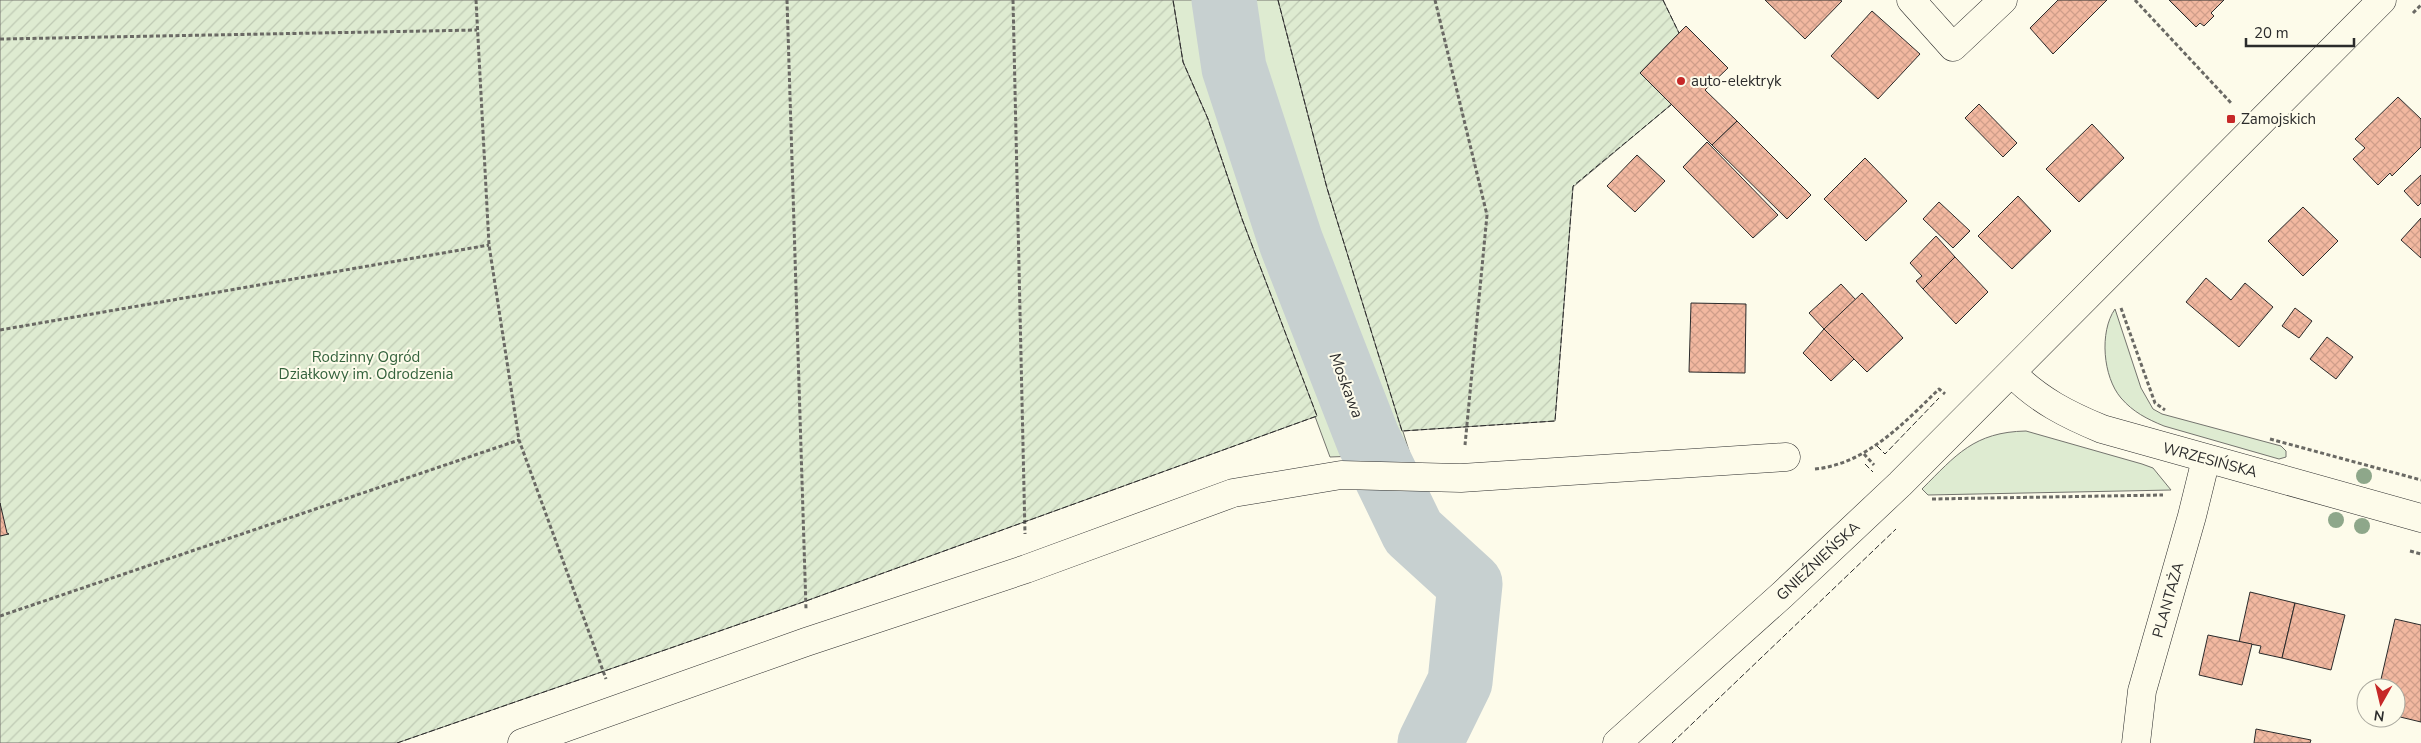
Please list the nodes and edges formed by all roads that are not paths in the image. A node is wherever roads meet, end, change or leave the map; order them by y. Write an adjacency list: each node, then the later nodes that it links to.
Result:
1 (1911, 0): 2 (street)
2 (2003, 0)
3 (2382, 0): 4 (street)
4 (2012, 373): 6 (street, WRZESIŃSKA); 9 (street, GNIEŹNIEŃSKA)
5 (1786, 457): 8 (street)
6 (2206, 459): 7 (street, WRZESIŃSKA); 10 (street, PLANTAŻA)
7 (2421, 518)
8 (522, 743)
9 (1617, 743)
10 (2136, 743)

